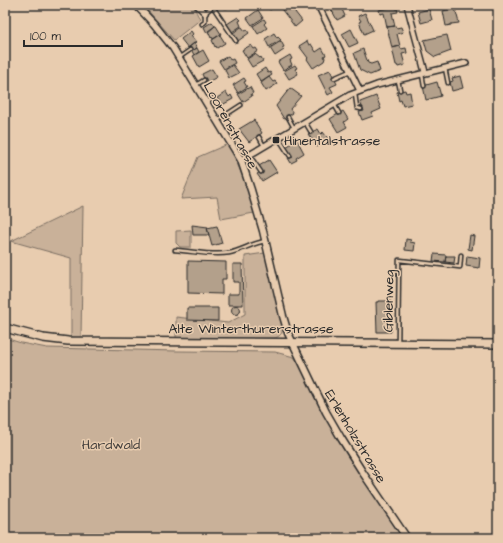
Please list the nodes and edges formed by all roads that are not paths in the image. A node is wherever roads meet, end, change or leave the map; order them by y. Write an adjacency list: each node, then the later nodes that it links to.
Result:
1 (136, 5): 10 (street, Loorenstrasse)
2 (197, 5): 6 (street)
3 (318, 5): 13 (street)
4 (407, 5): 14 (street)
5 (214, 6): 6 (lane); 8 (lane)
6 (205, 13): 7 (lane)
7 (202, 24)
8 (236, 41)
9 (190, 50): 10 (lane)
10 (179, 58): 19 (street, Loorenstrasse)
11 (466, 63): 12 (street)
12 (445, 68): 14 (street); 18 (lane)
13 (350, 70): 15 (lane); 22 (street)
14 (423, 73): 17 (street); 20 (lane)
15 (334, 78)
16 (204, 80): 19 (lane)
17 (397, 80): 21 (lane); 22 (street)
18 (448, 83)
19 (196, 86): 24 (street, Loorenstrasse)
20 (424, 86)
21 (400, 90)
22 (357, 92): 25 (street); 27 (lane)
23 (214, 98): 24 (lane)
24 (206, 103): 30 (street, Loorenstrasse)
25 (334, 104): 28 (lane); 31 (street)
26 (241, 105): 30 (lane)
27 (361, 109)
28 (339, 113)
29 (288, 116): 32 (lane)
30 (217, 120): 39 (street, Loorenstrasse)
31 (305, 122): 32 (street); 33 (lane)
32 (295, 128): 35 (street)
33 (311, 132)
34 (259, 136): 36 (lane)
35 (278, 138): 36 (street); 38 (lane)
36 (265, 146): 37 (street)
37 (250, 155): 39 (street); 40 (lane)
38 (290, 156)
39 (241, 160): 41 (street, Loorenstrasse)
40 (260, 172)
41 (266, 241): 42 (lane); 45 (street, Loorenstrasse)
42 (175, 250)
43 (461, 255): 46 (lane, Giblenweg)
44 (5, 328): 45 (main road, Alte Winterthurerstrasse)
45 (293, 342): 46 (main road, Alte Winterthurerstrasse); 48 (street, Erlenholzstrasse)
46 (398, 343): 47 (main road, Alte Winterthurerstrasse)
47 (498, 344)
48 (407, 538)

